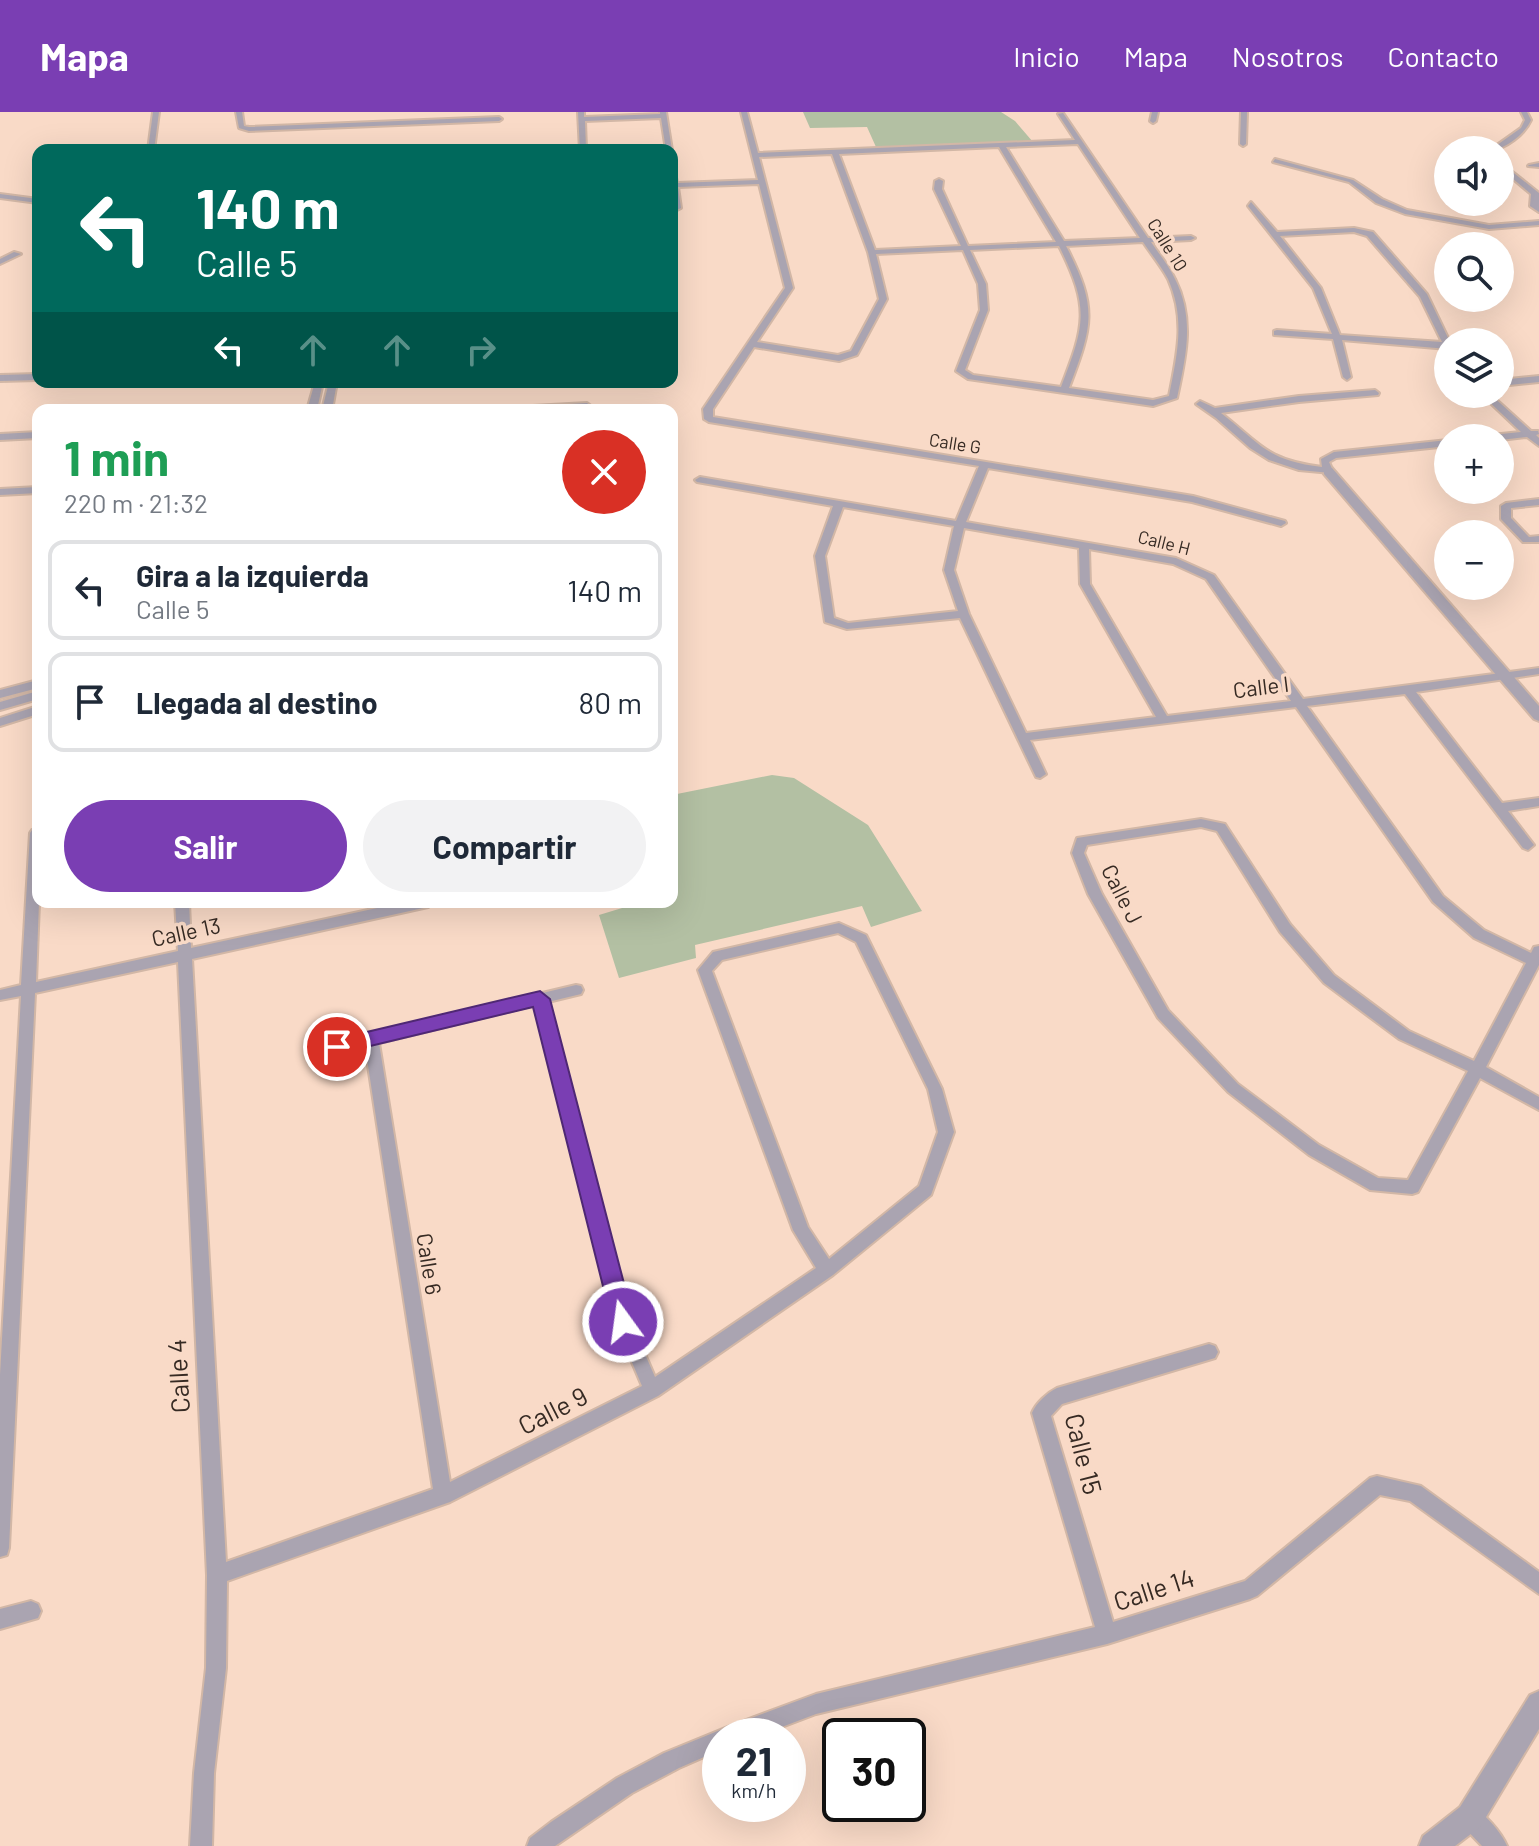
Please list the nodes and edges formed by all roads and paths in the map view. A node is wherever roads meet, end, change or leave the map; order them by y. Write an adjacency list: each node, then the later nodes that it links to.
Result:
1 (156, 112): 14 (street)
2 (239, 112): 8 (street)
3 (744, 112): 21 (street)
4 (1155, 112): 11 (street)
5 (1244, 112): 18 (street)
6 (1524, 112): 12 (street)
7 (663, 114): 9 (street); 17 (street)
8 (500, 116): 15 (street)
9 (581, 116): 16 (street)
10 (1061, 119): 13 (street, Calle 10)
11 (1153, 121)
12 (1514, 136)
13 (1080, 142): 19 (street); 35 (street, Calle 10)
14 (152, 144)
15 (498, 144)
16 (583, 144)
17 (668, 144)
18 (1243, 144)
19 (1001, 145): 20 (street); 36 (street)
20 (835, 152): 21 (street); 38 (street)
21 (755, 155): 25 (street)
22 (1275, 161): 32 (street)
23 (1514, 176): 28 (street)
24 (939, 181): 37 (street)
25 (762, 182): 26 (street); 44 (street)
26 (678, 185)
27 (0, 196): 29 (street)
28 (1537, 196): 31 (street)
29 (32, 200)
30 (1251, 204): 33 (street)
31 (1539, 210)
32 (1538, 222)
33 (1276, 234): 41 (street); 43 (street)
34 (1191, 238): 35 (street)
35 (1146, 240): 36 (street); 51 (street, Calle 10)
36 (1060, 244): 37 (street); 51 (street)
37 (966, 248): 38 (street); 51 (street)
38 (872, 252): 44 (street)
39 (17, 254): 40 (street)
40 (0, 262)
41 (1439, 328)
42 (1277, 333): 43 (street)
43 (1337, 337): 45 (street); 47 (street)
44 (754, 344): 62 (street, Calle G)
45 (1434, 345)
46 (32, 377): 48 (street)
47 (1347, 377)
48 (0, 378)
49 (1539, 379): 50 (street)
50 (1514, 382)
51 (1064, 391)
52 (1376, 393): 55 (street)
53 (1200, 404): 55 (street)
54 (1503, 408): 56 (street)
55 (1215, 411): 63 (street)
56 (1534, 433): 58 (street); 60 (street)
57 (32, 435): 59 (street)
58 (1514, 435)
59 (0, 437)
60 (1539, 443)
61 (1434, 444): 63 (street)
62 (984, 465): 69 (street, Calle G); 70 (street)
63 (1328, 471): 75 (street)
64 (700, 480): 68 (street, Calle H)
65 (32, 490): 66 (street)
66 (0, 492)
67 (1539, 502): 71 (street)
68 (839, 504): 70 (street, Calle H); 73 (street)
69 (1281, 523)
70 (960, 524): 72 (street, Calle H); 73 (street)
71 (1539, 539)
72 (1084, 545): 80 (street, Calle H); 84 (street)
73 (964, 614): 86 (street)
74 (1539, 671): 75 (street, Calle I)
75 (1505, 675): 77 (street, Calle I); 83 (street)
76 (32, 686): 78 (street)
77 (1408, 690): 80 (street, Calle I); 89 (street)
78 (0, 694)
79 (32, 697): 81 (street)
80 (1302, 703): 84 (street, Calle I); 95 (street, Calle H)
81 (0, 706)
82 (32, 712): 85 (street)
83 (1539, 716)
84 (1164, 720): 86 (street, Calle I)
85 (0, 722)
86 (1022, 737): 87 (street)
87 (1040, 774)
88 (1539, 802): 89 (street)
89 (1499, 808): 90 (street)
90 (1528, 845)
91 (33, 908): 96 (street)
92 (182, 908): 94 (street, Calle 4)
93 (400, 908): 94 (street, Calle 13)
94 (185, 955): 96 (street, Calle 13); 109 (street, Calle 4)
95 (1536, 956): 102 (street, Calle J)
96 (29, 989): 98 (street, Calle 13); 108 (street)
97 (576, 990): 99 (street)
98 (0, 995)
99 (540, 999): 100 (street); 106 (street)
100 (371, 1039): 101 (street); 107 (street, Calle 6)
101 (337, 1047)
102 (1477, 1069): 102 (street, Calle J); 103 (street, Calle J)
103 (1539, 1104)
104 (827, 1270): 104 (street, Calle 9); 106 (street, Calle 9)
105 (1209, 1352): 113 (street, Calle 15)
106 (652, 1390): 107 (street, Calle 9)
107 (443, 1495): 109 (street, Calle 9)
108 (0, 1548)
109 (217, 1575): 118 (street, Calle 4)
110 (1539, 1584): 113 (street, Calle 14)
111 (31, 1611): 112 (street)
112 (0, 1619)
113 (1107, 1634): 115 (street, Calle 14)
114 (1539, 1704): 117 (street)
115 (778, 1718)
116 (702, 1747): 119 (street)
117 (1470, 1817): 120 (street); 121 (street)
118 (201, 1846)
119 (538, 1846)
120 (1433, 1846)
121 (1496, 1846)

